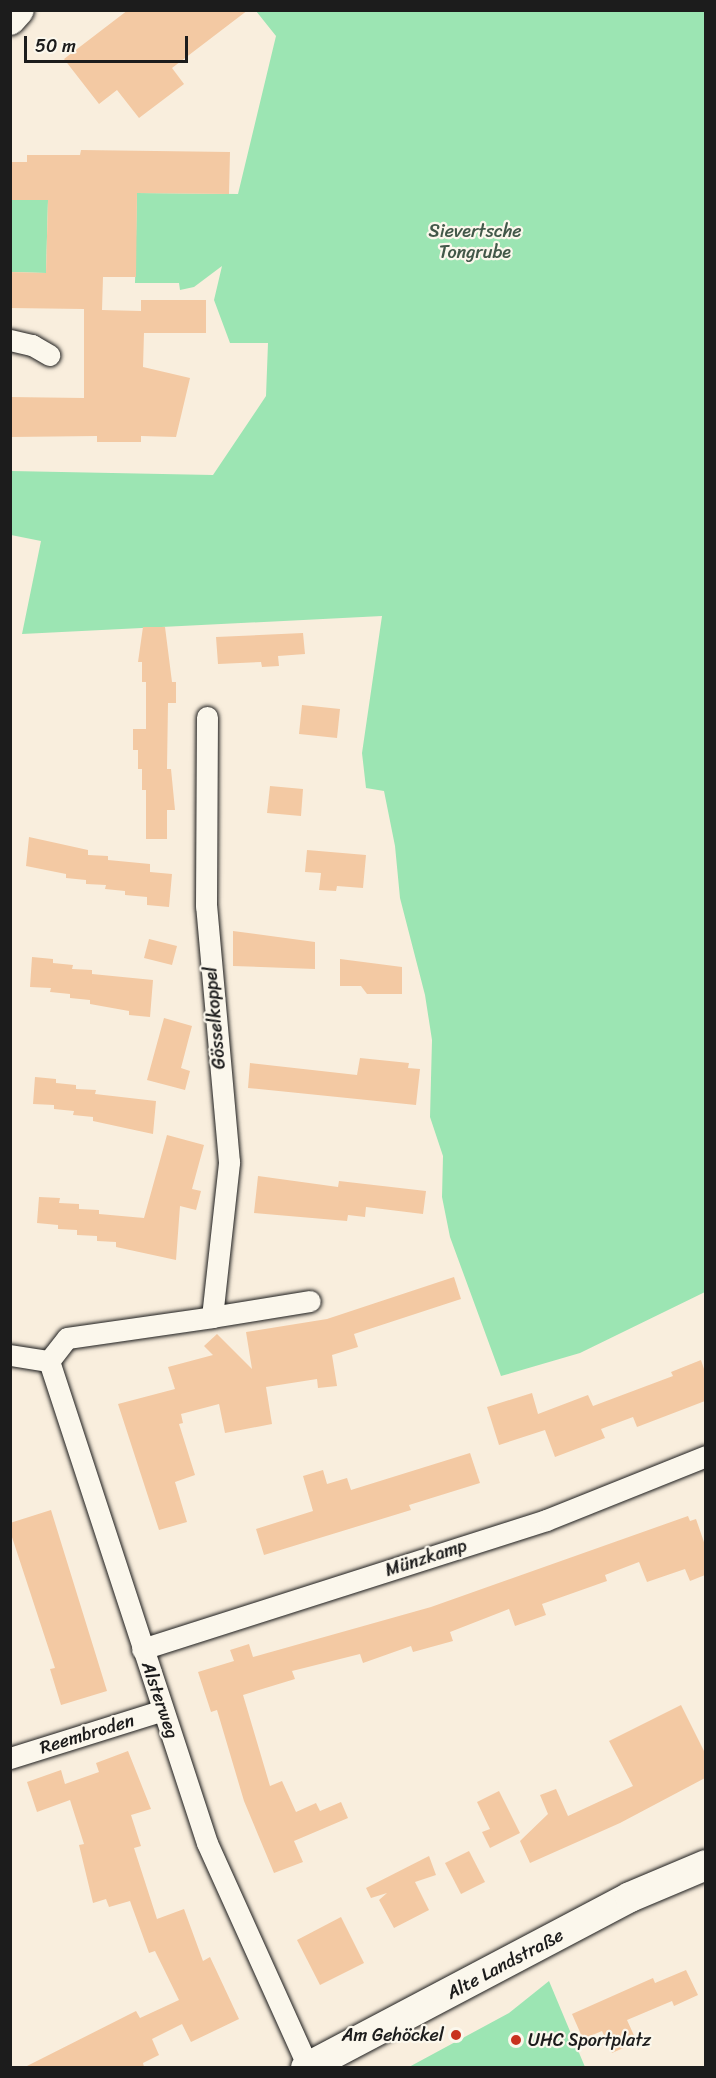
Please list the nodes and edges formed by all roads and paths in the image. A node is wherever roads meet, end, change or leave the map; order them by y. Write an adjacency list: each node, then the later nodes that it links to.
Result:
1 (10, 340): 2 (street)
2 (49, 355)
3 (207, 717): 5 (street, Gösselkoppel)
4 (310, 1301): 5 (street)
5 (212, 1317): 7 (street)
6 (10, 1355): 7 (street)
7 (49, 1361): 9 (street, Alsterweg)
8 (705, 1456): 9 (street, Münzkamp)
9 (142, 1649): 10 (street, Alsterweg)
10 (164, 1710): 11 (street, Reembroden); 13 (street, Alsterweg)
11 (10, 1758)
12 (705, 1865): 13 (main road, Alte Landstraße)
13 (307, 2067)

